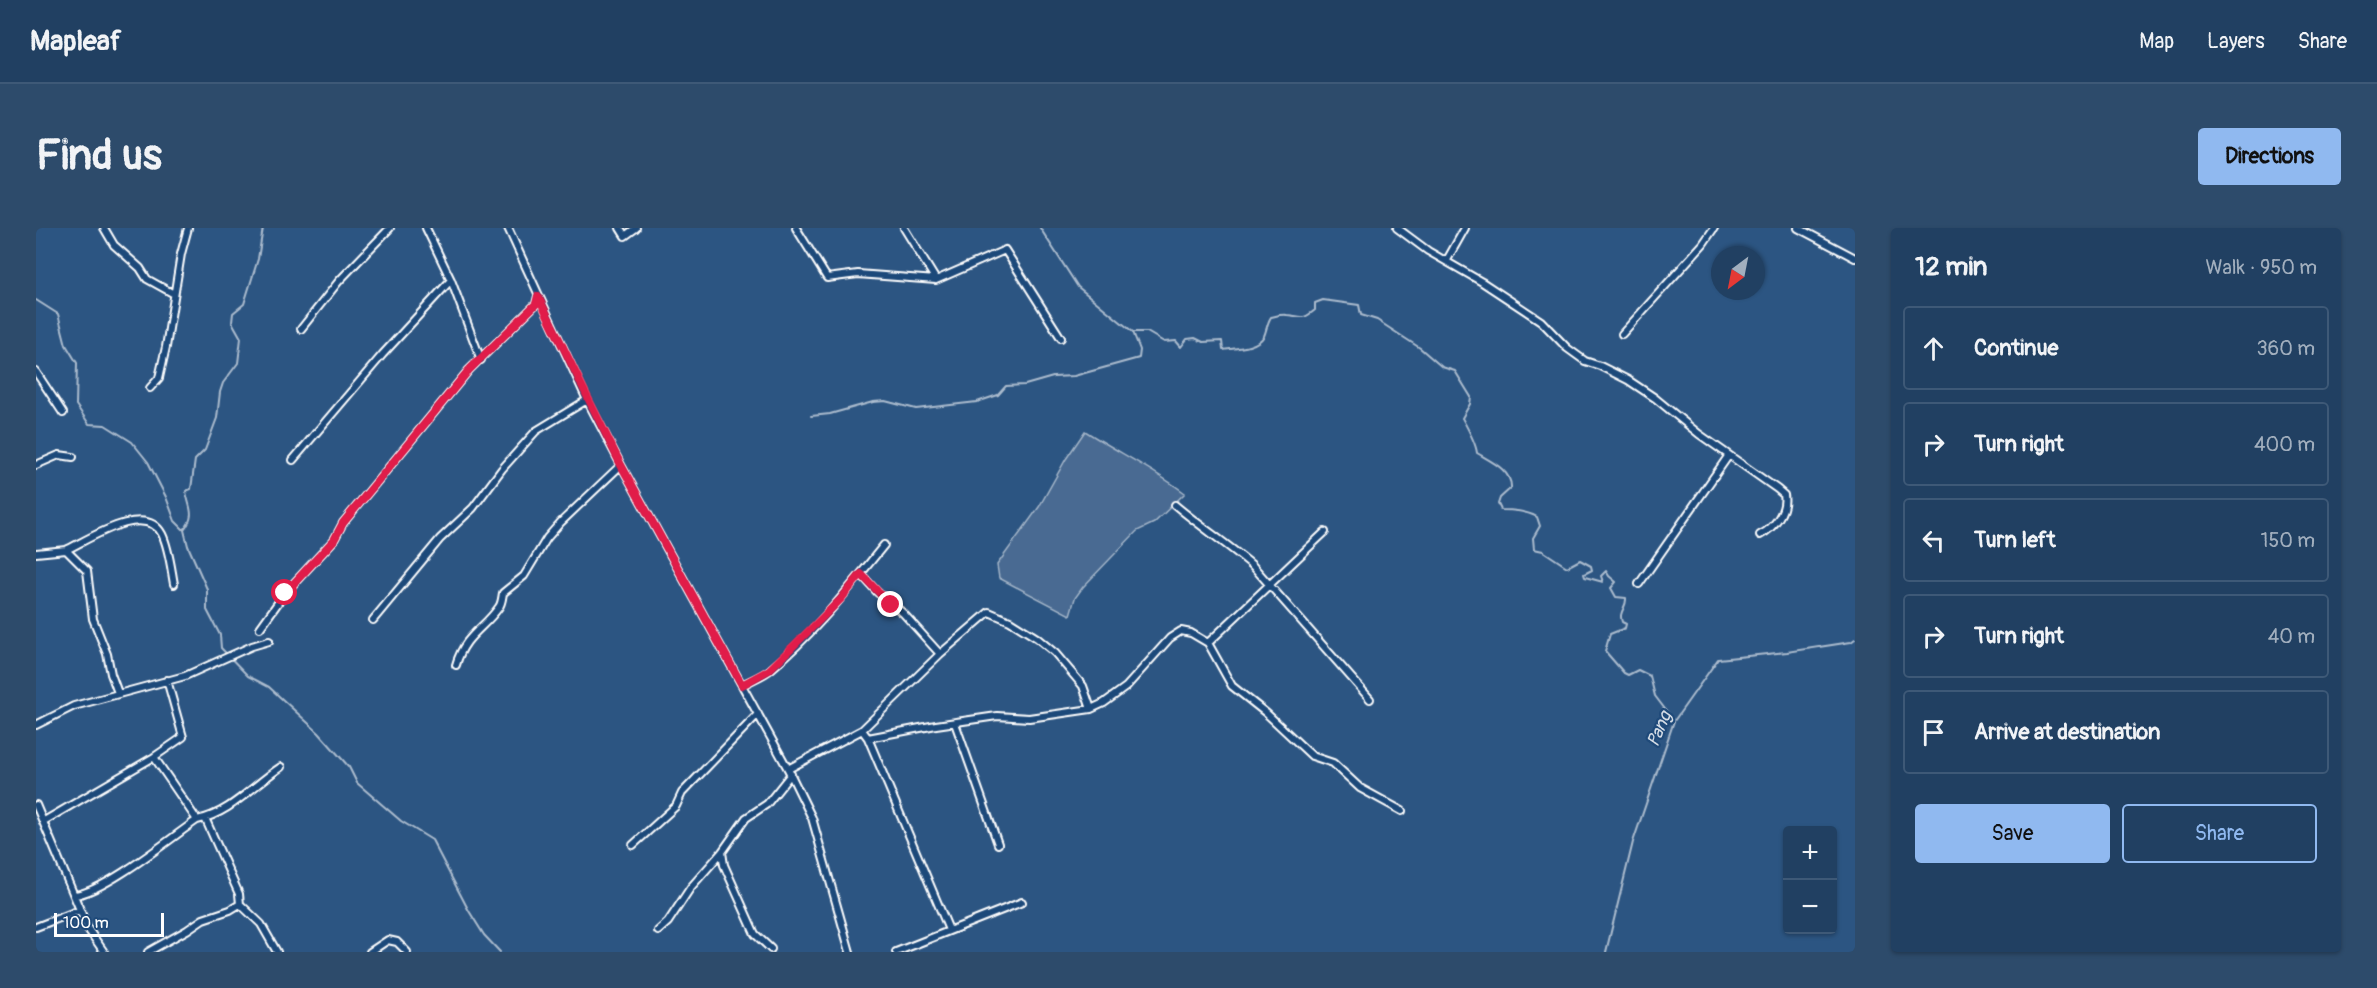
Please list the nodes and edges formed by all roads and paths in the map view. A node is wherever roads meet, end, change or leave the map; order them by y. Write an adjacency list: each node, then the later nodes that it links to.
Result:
1 (104, 228): 18 (street)
2 (188, 228): 18 (street)
3 (390, 228): 20 (street)
4 (426, 228): 16 (street)
5 (508, 228): 19 (street)
6 (620, 228): 7 (street)
7 (636, 228)
8 (796, 228): 17 (street)
9 (904, 228): 17 (street)
10 (1397, 228): 15 (street)
11 (1465, 228): 15 (street)
12 (1714, 228): 21 (street)
13 (1798, 228): 14 (street)
14 (1855, 258)
15 (1447, 260): 28 (street)
16 (451, 280): 23 (street); 30 (street)
17 (936, 280): 22 (street)
18 (174, 294): 25 (street)
19 (538, 296): 23 (street); 26 (street)
20 (301, 329)
21 (1622, 334)
22 (1061, 338)
23 (482, 360): 44 (street)
24 (36, 372): 27 (street)
25 (150, 388)
26 (587, 400): 32 (street); 43 (street)
27 (63, 412)
28 (1729, 455): 35 (street); 41 (street)
29 (73, 457): 31 (street)
30 (293, 460)
31 (36, 465)
32 (621, 465): 48 (street); 50 (street)
33 (1175, 505): 42 (street)
34 (1325, 532): 42 (street)
35 (1760, 535)
36 (884, 545): 39 (street)
37 (66, 550): 38 (street); 40 (street); 51 (street)
38 (36, 553)
39 (861, 574): 47 (street); 50 (street)
40 (174, 584)
41 (1639, 584)
42 (1269, 585): 46 (street); 52 (street)
43 (373, 620)
44 (260, 628)
45 (269, 641): 49 (street)
46 (1208, 643): 53 (street); 63 (street)
47 (940, 654): 53 (street); 57 (street)
48 (456, 664)
49 (167, 680): 51 (street); 59 (street)
50 (742, 685): 54 (street)
51 (118, 693): 56 (street)
52 (1371, 699)
53 (1091, 709): 55 (street)
54 (758, 714): 61 (street); 68 (street)
55 (955, 723): 58 (street); 67 (street)
56 (36, 725)
57 (862, 730): 58 (street); 61 (street)
58 (868, 738): 75 (street)
59 (154, 757): 65 (street); 66 (street)
60 (281, 767): 64 (street)
61 (789, 772): 69 (street); 83 (street)
62 (36, 805): 66 (street)
63 (1402, 811)
64 (205, 818): 65 (street); 72 (street)
65 (197, 820): 70 (street)
66 (44, 821): 70 (street)
67 (998, 844)
68 (633, 845)
69 (722, 852): 76 (street); 77 (street)
70 (75, 895): 73 (street)
71 (1022, 902): 75 (street)
72 (240, 904): 79 (street); 80 (street)
73 (80, 910): 74 (street); 78 (street)
74 (36, 927)
75 (949, 930): 84 (street)
76 (658, 931)
77 (771, 949)
78 (104, 952)
79 (148, 952)
80 (277, 952)
81 (370, 952): 82 (street)
82 (407, 952)
83 (850, 952)
84 (896, 952)

